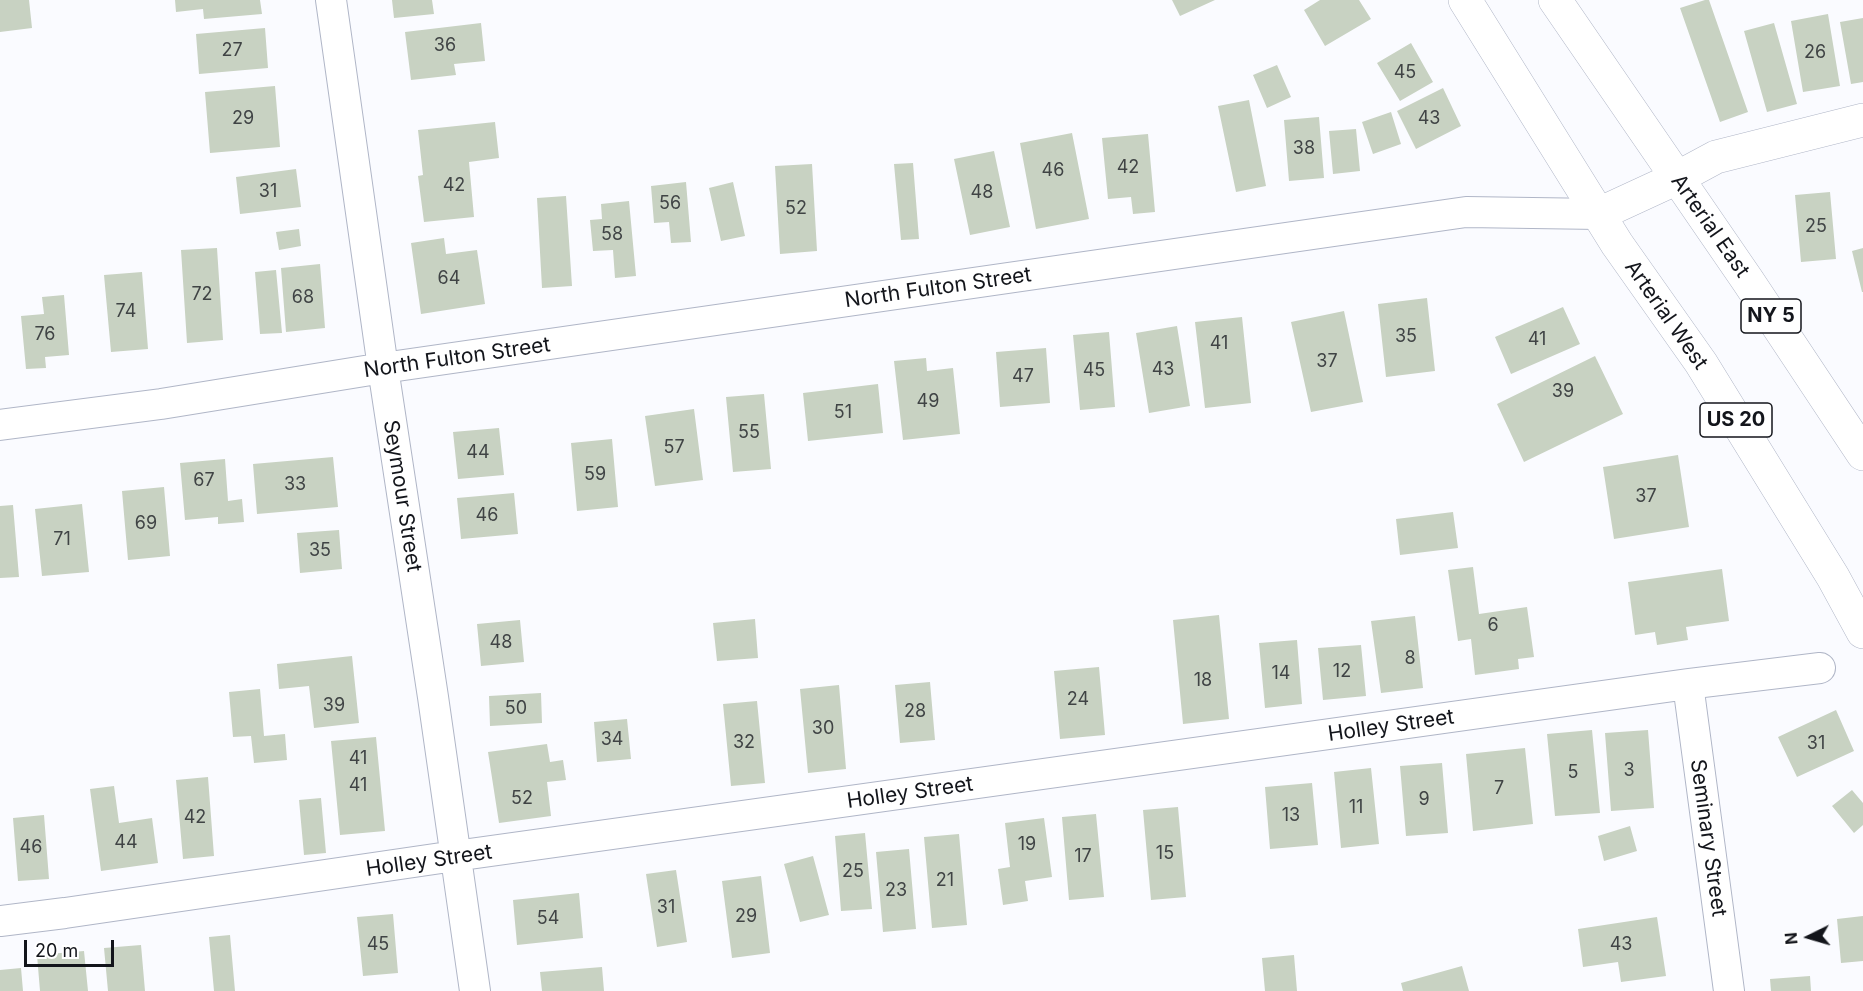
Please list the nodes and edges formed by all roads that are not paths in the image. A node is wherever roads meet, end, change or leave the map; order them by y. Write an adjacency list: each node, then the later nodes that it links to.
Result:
1 (331, 0): 7 (street, Seymour Street)
2 (1466, 0): 6 (highway, Arterial West)
3 (1555, 0): 5 (highway, Arterial East / NY 5)
4 (1863, 120): 5 (highway, North Fulton Street)
5 (1677, 178): 6 (highway, North Fulton Street); 9 (highway, Arterial East / NY 5)
6 (1599, 214): 7 (street, North Fulton Street); 10 (highway, Arterial West / US 20)
7 (383, 368): 8 (street, North Fulton Street); 13 (street, Seymour Street)
8 (0, 425)
9 (1863, 454)
10 (1863, 632)
11 (1820, 668): 12 (street, Holley Street)
12 (1688, 684): 13 (street, Holley Street); 16 (street, Seminary Street)
13 (455, 856): 14 (street, Holley Street); 15 (street, Seymour Street)
14 (0, 921)
15 (476, 991)
16 (1729, 991)

